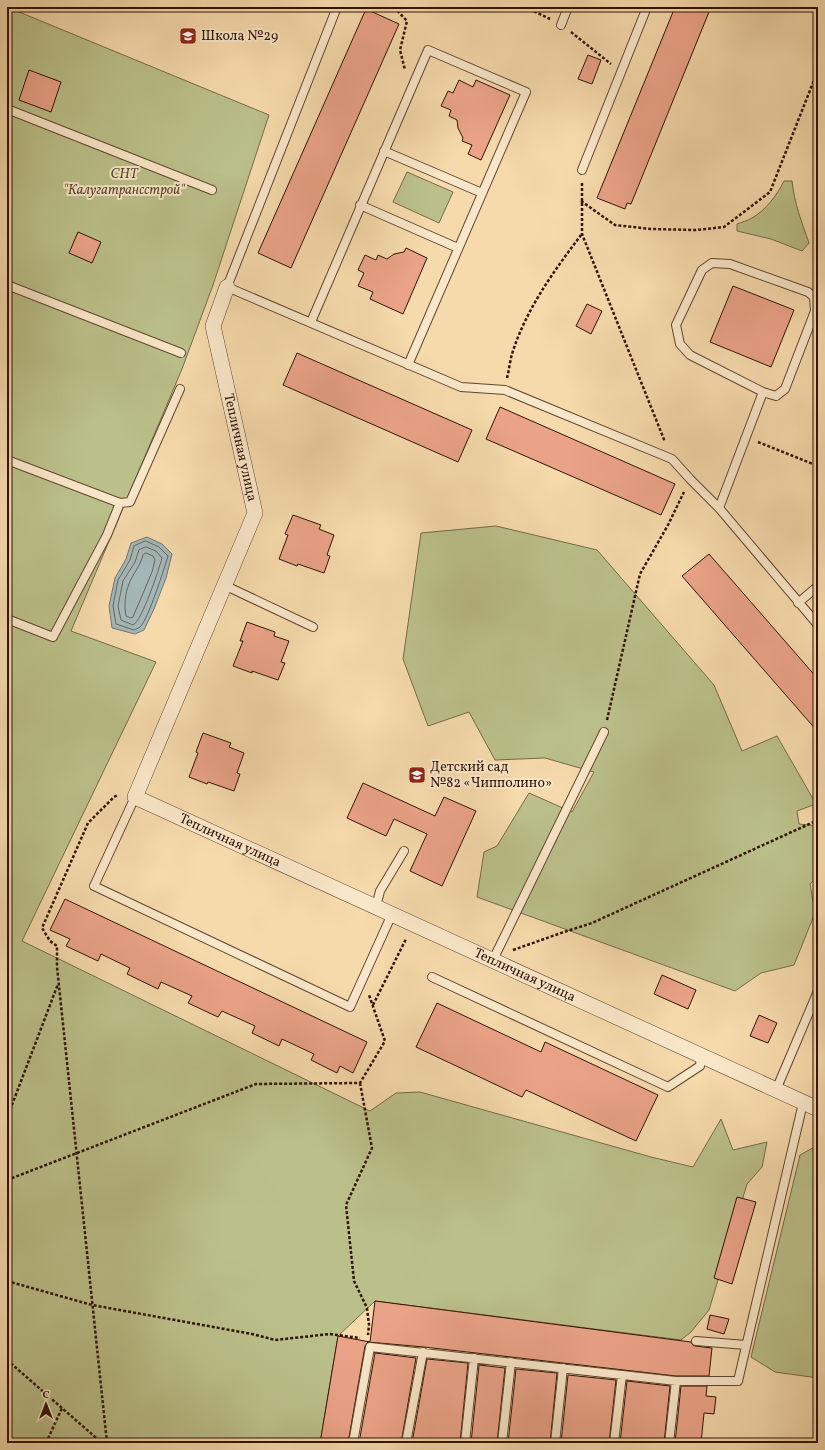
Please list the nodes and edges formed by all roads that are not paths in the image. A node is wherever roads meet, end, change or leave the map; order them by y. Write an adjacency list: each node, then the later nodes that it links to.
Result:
1 (337, 7): 13 (lane)
2 (568, 7): 4 (lane)
3 (647, 7): 7 (lane)
4 (561, 25)
5 (7, 109): 8 (lane)
6 (384, 150): 9 (lane); 9 (lane); 10 (lane)
7 (582, 170)
8 (212, 190)
9 (482, 193): 11 (lane)
10 (360, 206): 11 (lane); 14 (lane)
11 (458, 248): 16 (lane)
12 (7, 285): 15 (lane)
13 (227, 288): 14 (lane); 22 (street, Тепличная улица)
14 (311, 322): 16 (lane)
15 (182, 353)
16 (408, 365): 21 (lane)
17 (180, 390): 20 (lane)
18 (763, 392): 18 (lane); 21 (lane)
19 (7, 460): 20 (lane)
20 (120, 503): 25 (lane)
21 (719, 508): 24 (lane)
22 (224, 585): 27 (lane); 29 (street, Тепличная улица)
23 (818, 586): 24 (lane)
24 (798, 603): 26 (lane)
25 (7, 619)
26 (818, 625)
27 (313, 627)
28 (604, 732): 33 (lane)
29 (138, 791): 31 (street, Тепличная улица); 32 (lane)
30 (404, 851): 31 (lane)
31 (376, 907): 32 (street, Тепличная улица)
32 (392, 914): 33 (street, Тепличная улица)
33 (493, 960): 36 (street, Тепличная улица)
34 (432, 977): 36 (lane)
35 (818, 991): 37 (lane)
36 (702, 1056): 37 (street, Тепличная улица)
37 (776, 1090): 38 (street, Тепличная улица)
38 (803, 1103): 39 (street, Тепличная улица); 41 (lane)
39 (818, 1109)
40 (696, 1341): 41 (lane)
41 (746, 1345): 47 (lane)
42 (423, 1352): 43 (lane); 48 (lane); 49 (lane)
43 (474, 1358): 44 (lane); 50 (lane)
44 (511, 1362): 45 (lane); 51 (lane)
45 (563, 1368): 46 (lane); 52 (lane)
46 (622, 1375): 47 (lane); 53 (lane)
47 (676, 1381): 54 (lane)
48 (353, 1443)
49 (406, 1443)
50 (465, 1443)
51 (502, 1443)
52 (554, 1443)
53 (614, 1443)
54 (669, 1443)

